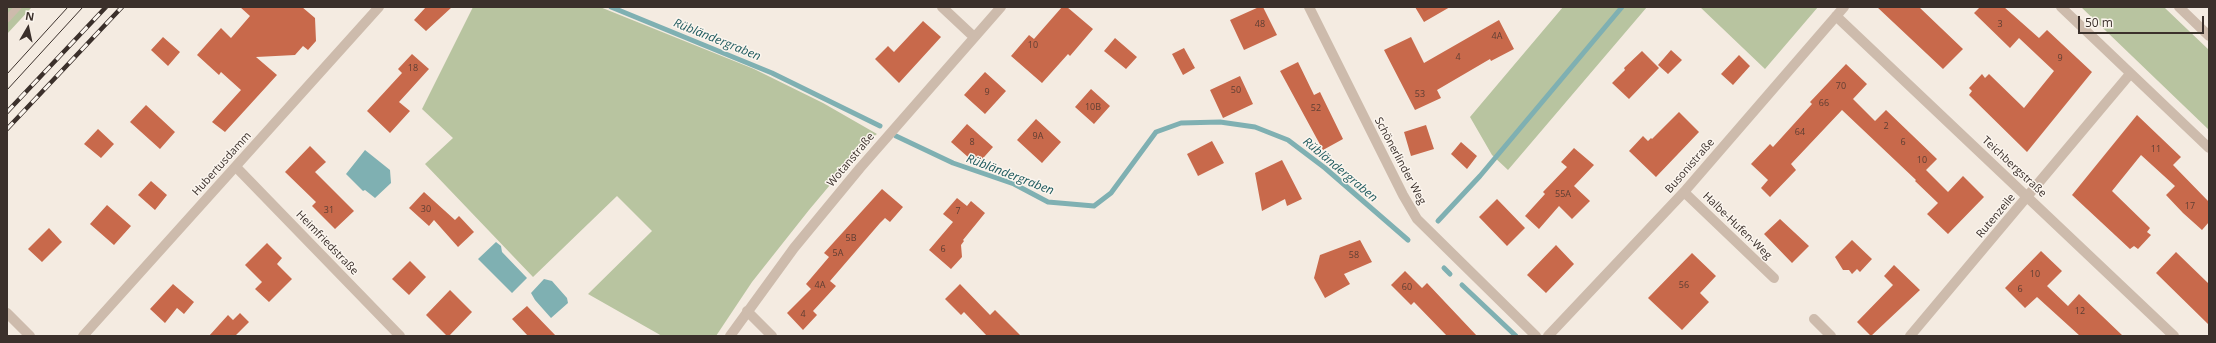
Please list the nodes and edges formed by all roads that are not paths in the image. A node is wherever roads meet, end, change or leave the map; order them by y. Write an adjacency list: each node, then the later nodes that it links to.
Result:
1 (18, 7): 10 (lane)
2 (379, 7): 15 (street, Hubertusdamm)
3 (942, 7): 12 (street)
4 (1001, 7): 12 (street, Wotanstraße)
5 (1309, 7): 27 (street, Schönerlinder Weg)
6 (1844, 7): 9 (street, Busonistraße)
7 (2061, 7): 13 (street)
8 (2183, 8): 11 (street)
9 (1836, 16): 16 (street, Busonistraße); 17 (street, Teichbergstraße)
10 (7, 19)
11 (2209, 36)
12 (974, 37): 19 (street, Wotanstraße)
13 (2130, 74): 14 (street); 17 (street, Rutenzeile)
14 (2209, 148)
15 (236, 167): 23 (street, Hubertusdamm); 24 (street, Heimfriedstraße)
16 (1684, 192): 18 (street, Halbe-Hufen-Weg); 28 (street, Busonistraße)
17 (2028, 197): 30 (street, Rutenzeile); 31 (street, Teichbergstraße)
18 (1774, 278)
19 (747, 312): 25 (street, Wotanstraße); 26 (street)
20 (7, 313): 22 (street)
21 (1814, 320): 29 (street)
22 (30, 336)
23 (82, 336)
24 (400, 336)
25 (730, 336)
26 (772, 336)
27 (1536, 336)
28 (1548, 336)
29 (1831, 336)
30 (1910, 336)
31 (2174, 336)

